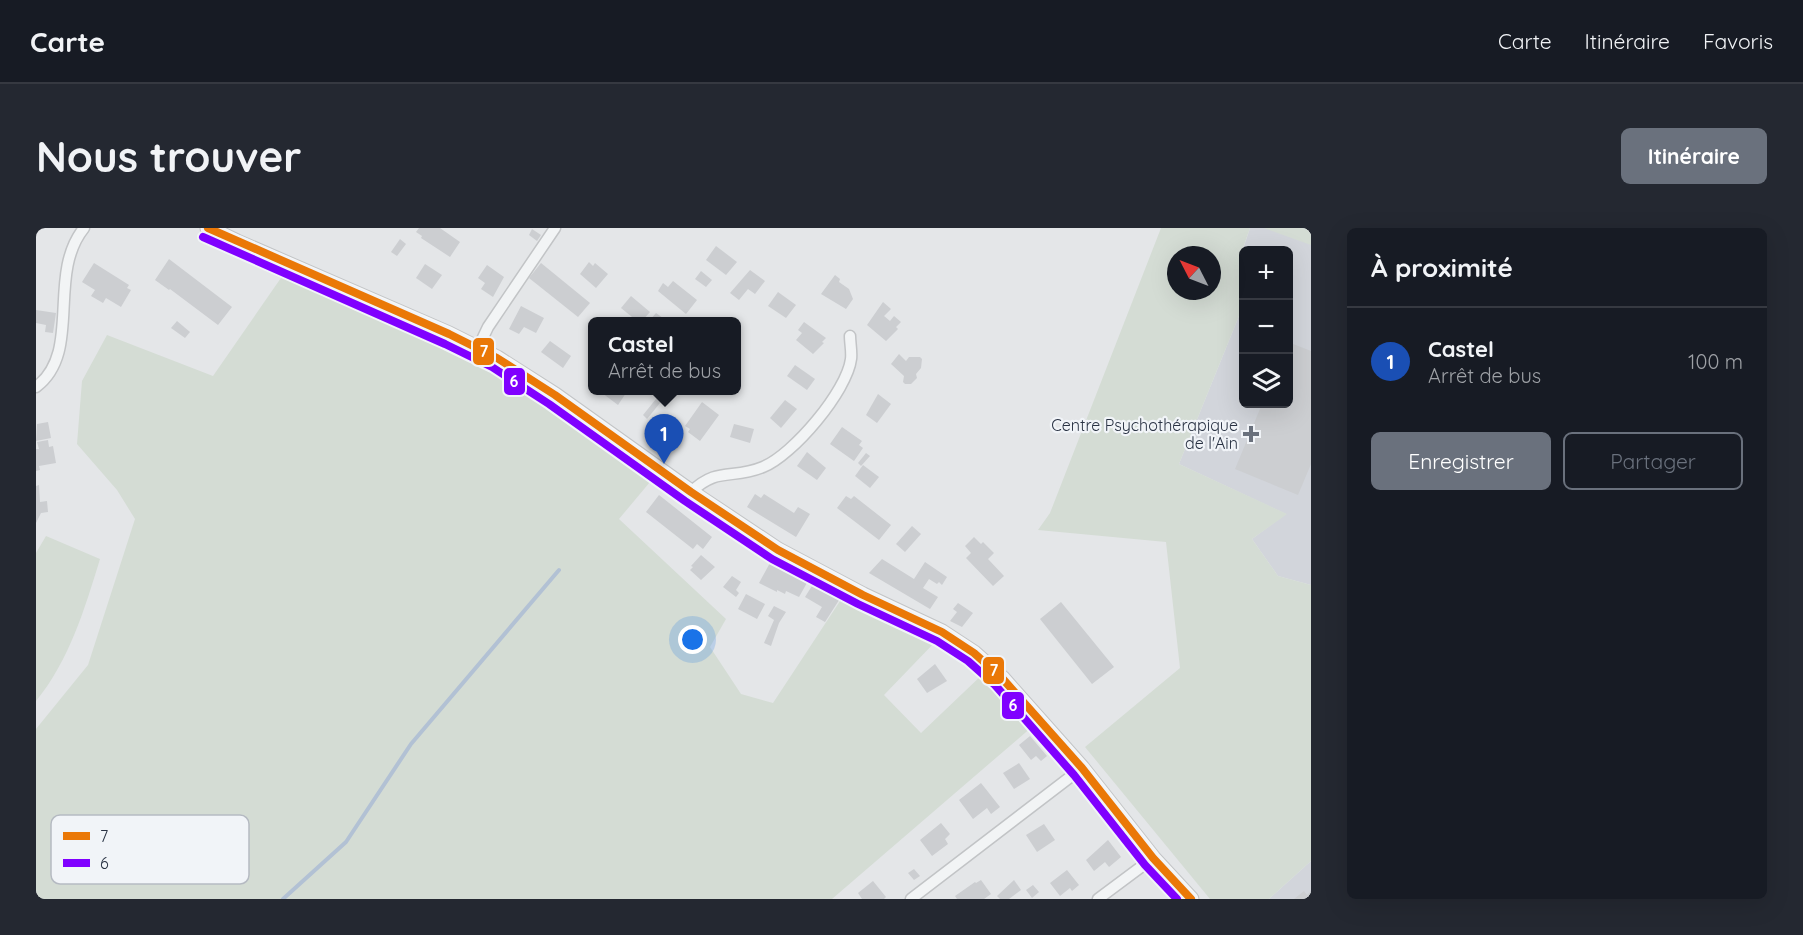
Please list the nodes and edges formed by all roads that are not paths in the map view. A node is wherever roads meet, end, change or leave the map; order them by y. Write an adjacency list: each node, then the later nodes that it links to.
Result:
1 (84, 228): 6 (street)
2 (555, 228): 5 (street)
3 (213, 229): 5 (main road)
4 (850, 336): 7 (street)
5 (478, 348): 7 (main road)
6 (36, 387)
7 (691, 492): 8 (main road)
8 (1082, 768): 9 (main road); 10 (street)
9 (1153, 858): 11 (street); 12 (main road); 13 (main road)
10 (911, 899)
11 (1098, 899)
12 (1180, 899)
13 (1191, 899)

